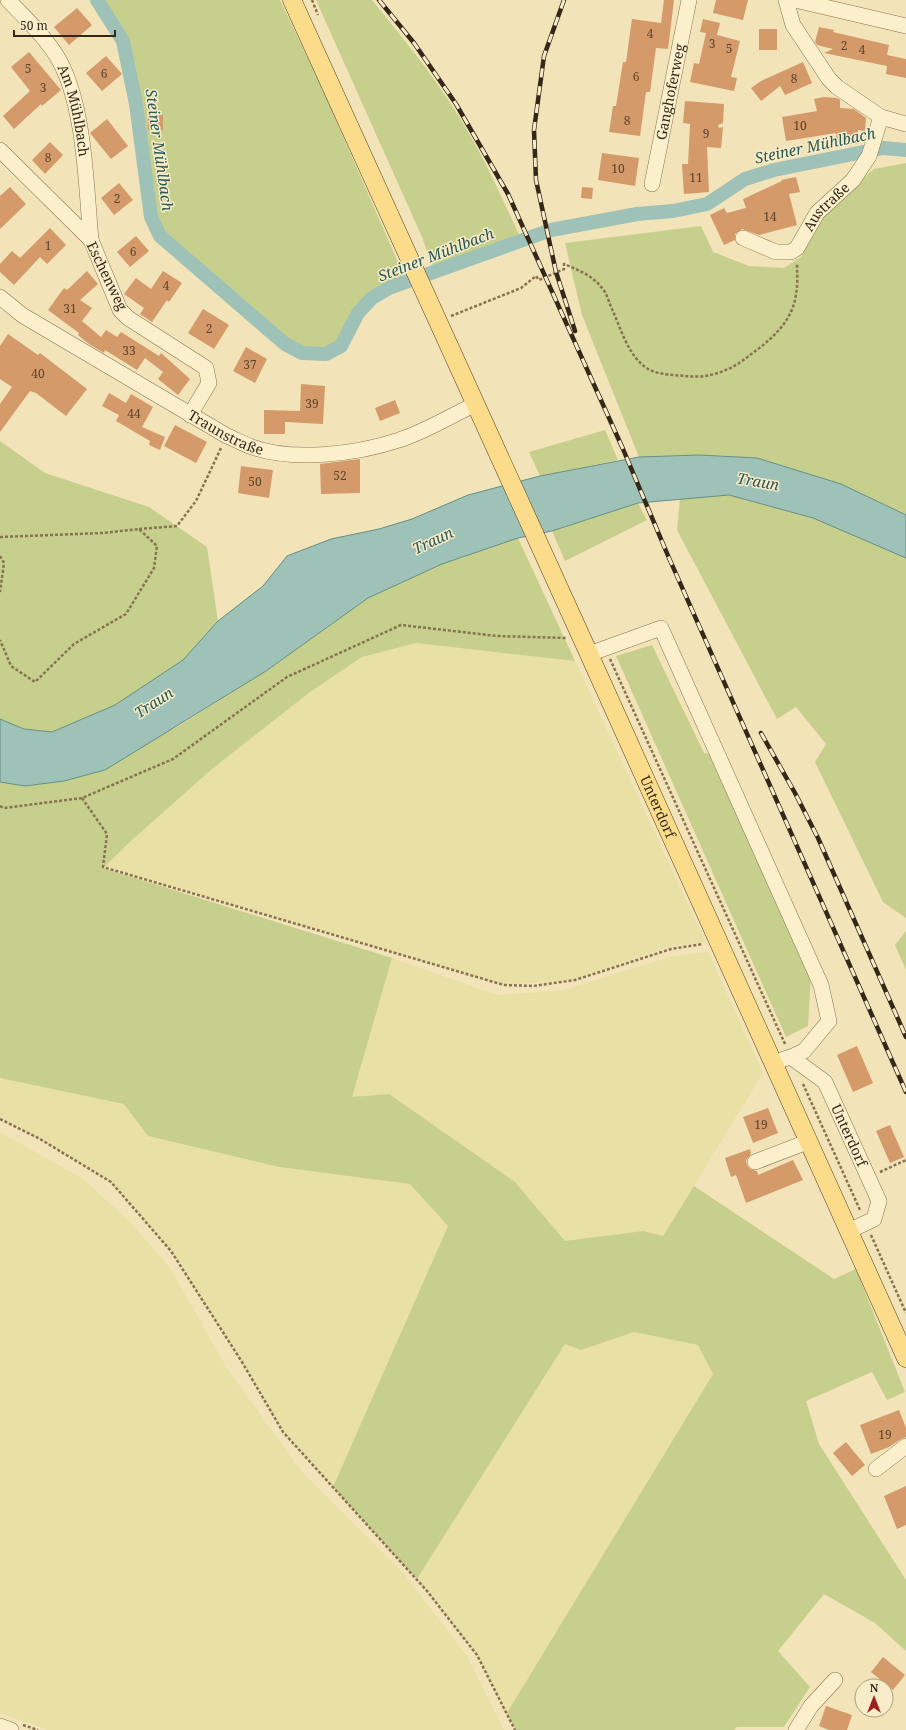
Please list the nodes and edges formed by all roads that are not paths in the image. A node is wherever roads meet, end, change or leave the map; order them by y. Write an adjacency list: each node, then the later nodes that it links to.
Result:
1 (8, 0): 12 (street, Am Mühlbach)
2 (292, 0): 14 (main road, Unterdorf)
3 (689, 0): 10 (street, Ganghoferweg)
4 (786, 0): 7 (street)
5 (803, 1): 6 (street)
6 (906, 26)
7 (881, 117): 8 (street); 11 (street, Austraße)
8 (906, 124)
9 (0, 150): 12 (street, Eschenweg)
10 (652, 184)
11 (743, 238)
12 (91, 240): 15 (street, Eschenweg)
13 (0, 297): 15 (street, Traunstraße)
14 (476, 404): 15 (street, Traunstraße); 16 (main road, Unterdorf)
15 (190, 414)
16 (592, 647): 17 (street); 18 (main road, Unterdorf)
17 (791, 1056): 18 (street); 21 (street, Unterdorf)
18 (774, 1063): 19 (main road, Unterdorf)
19 (807, 1142): 20 (street); 21 (main road, Unterdorf)
20 (755, 1162)
21 (849, 1231): 22 (main road, Unterdorf)
22 (906, 1358)
23 (906, 1446): 24 (street)
24 (876, 1469)
25 (835, 1680): 28 (street)
26 (0, 1726): 27 (street)
27 (11, 1730)
28 (796, 1730)

